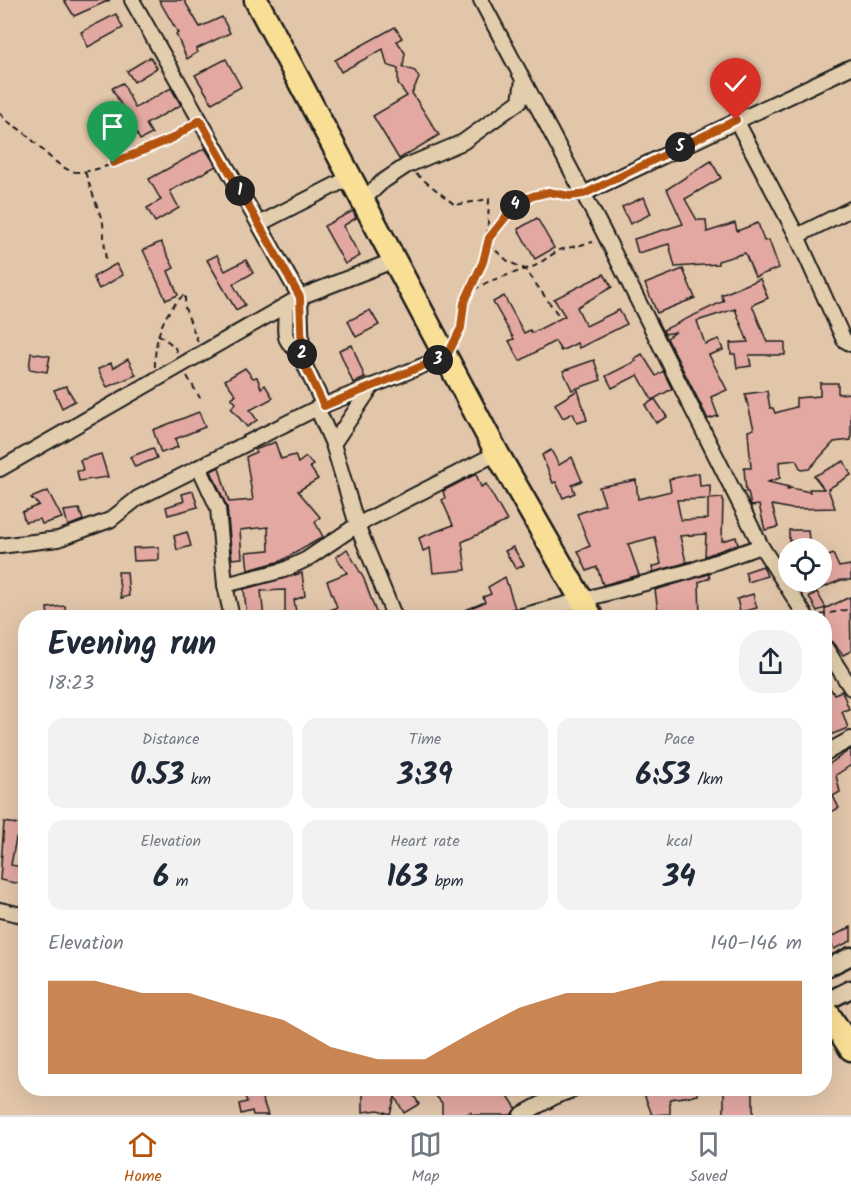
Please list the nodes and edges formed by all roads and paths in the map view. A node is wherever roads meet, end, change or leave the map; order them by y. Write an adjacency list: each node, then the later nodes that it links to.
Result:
1 (132, 0): 7 (street)
2 (256, 0): 11 (highway)
3 (481, 0): 5 (street)
4 (851, 67): 8 (street)
5 (523, 80): 9 (street); 12 (street)
6 (0, 113): 10 (path)
7 (200, 120): 10 (path); 15 (street)
8 (736, 120): 12 (street); 16 (street)
9 (406, 166): 13 (street); 17 (path)
10 (86, 172): 21 (path)
11 (351, 177): 13 (highway); 15 (street)
12 (584, 194): 17 (path); 18 (street)
13 (363, 200): 20 (highway)
14 (851, 209): 16 (street)
15 (259, 224): 24 (street)
16 (797, 236): 27 (street)
17 (489, 238): 19 (path)
18 (607, 239): 22 (path); 40 (street)
19 (488, 244): 22 (path); 23 (path)
20 (395, 260): 24 (street); 30 (highway)
21 (106, 263)
22 (525, 269): 23 (path); 26 (path)
23 (471, 291): 30 (path)
24 (300, 297): 25 (street); 29 (street)
25 (285, 306): 29 (street); 31 (street)
26 (559, 316)
27 (848, 342)
28 (200, 347): 31 (path)
29 (302, 354): 33 (street)
30 (447, 356): 32 (street); 35 (highway)
31 (155, 380): 37 (street)
32 (372, 386): 33 (street); 34 (street)
33 (320, 407): 34 (street); 36 (street)
34 (333, 444): 38 (street)
35 (497, 453): 38 (street); 42 (highway)
36 (199, 467): 39 (street); 41 (street)
37 (0, 468)
38 (357, 525): 41 (street); 45 (street)
39 (0, 546)
40 (761, 546): 42 (street); 46 (street)
41 (225, 585): 44 (street)
42 (586, 609)
43 (851, 609): 47 (path)
44 (230, 610)
45 (392, 610)
46 (802, 610)
47 (832, 613)
48 (832, 658): 49 (street)
49 (851, 688)
50 (851, 739): 51 (street)
51 (832, 749)
52 (0, 910): 53 (street)
53 (18, 914)
54 (851, 956): 55 (street)
55 (832, 966)
56 (851, 989): 57 (street)
57 (832, 998)
58 (832, 1020): 59 (highway)
59 (851, 1049)
60 (556, 1096): 61 (street)
61 (521, 1115)

